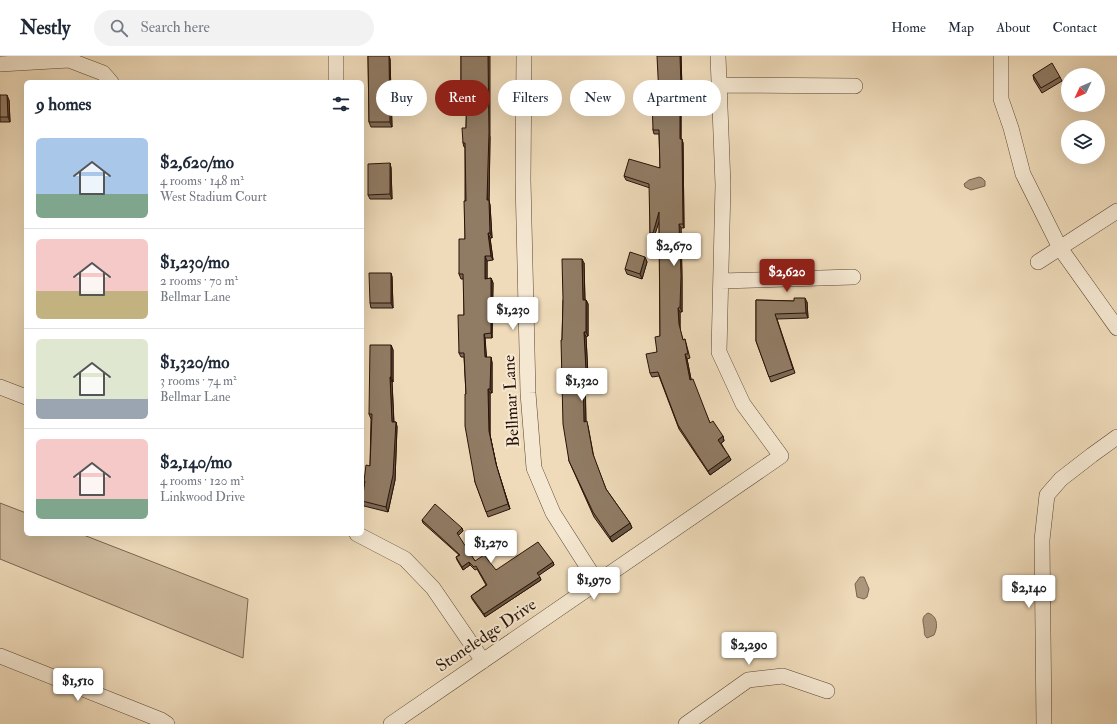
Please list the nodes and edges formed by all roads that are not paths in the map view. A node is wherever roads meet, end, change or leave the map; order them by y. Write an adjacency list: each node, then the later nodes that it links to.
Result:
1 (336, 56): 7 (street)
2 (524, 56): 22 (street, Bellmar Lane)
3 (718, 56): 8 (street)
4 (1001, 56): 13 (street)
5 (0, 64): 6 (street)
6 (109, 80)
7 (336, 80)
8 (719, 80)
9 (721, 85): 10 (street)
10 (855, 86)
11 (720, 116): 16 (street)
12 (1117, 211): 13 (street)
13 (1060, 248): 14 (street); 17 (street)
14 (1038, 262)
15 (853, 277): 16 (street)
16 (721, 281): 22 (street, Stoneledge Drive)
17 (1117, 328)
18 (0, 387): 19 (street)
19 (24, 396)
20 (1117, 437): 29 (street)
21 (361, 536): 24 (street)
22 (597, 582): 24 (street, Stoneledge Drive)
23 (0, 656): 26 (street)
24 (483, 660): 27 (street, Stoneledge Drive)
25 (828, 691): 28 (street)
26 (167, 724)
27 (391, 724)
28 (686, 724)
29 (1044, 724)

